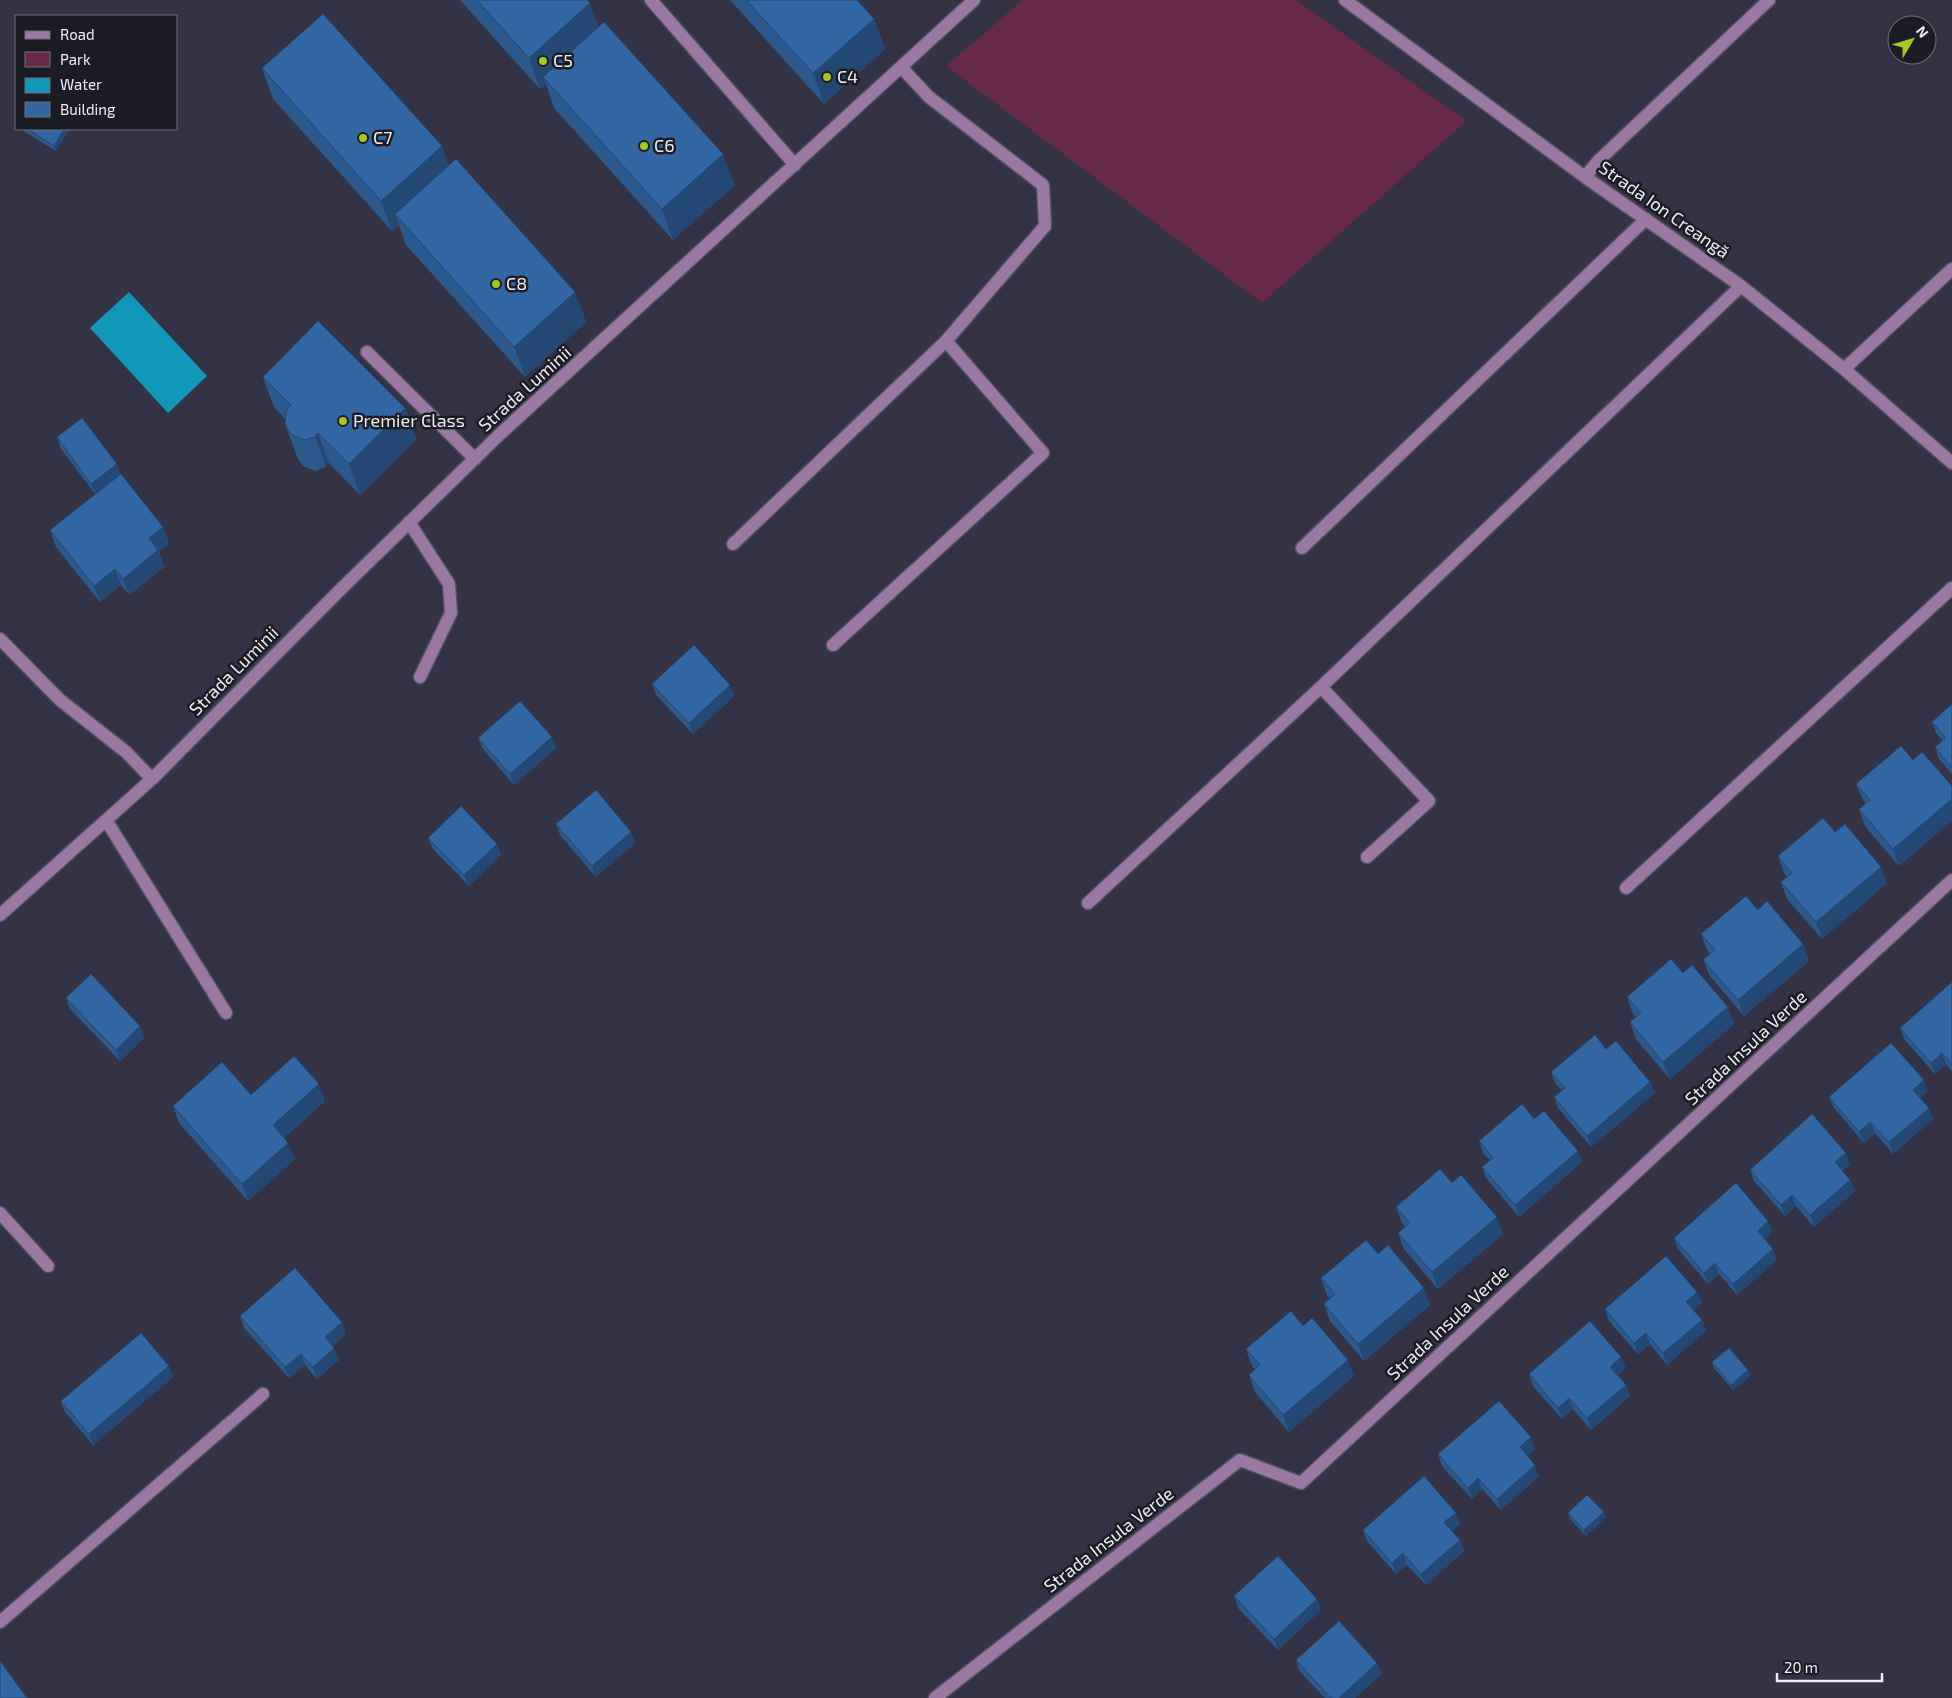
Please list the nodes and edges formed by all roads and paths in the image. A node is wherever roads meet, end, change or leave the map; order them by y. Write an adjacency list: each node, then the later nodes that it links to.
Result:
1 (651, 0): 7 (street)
2 (974, 0): 5 (street, Strada Luminii)
3 (1345, 0): 8 (street, Strada Ion Creangă)
4 (1769, 0): 8 (street)
5 (959, 5): 6 (street, Strada Luminii)
6 (901, 67): 7 (street, Strada Luminii); 12 (street)
7 (794, 164): 15 (street, Strada Luminii)
8 (1585, 178): 9 (street, Strada Ion Creangă)
9 (1646, 219): 11 (street, Strada Ion Creangă); 19 (street)
10 (1952, 270): 14 (street)
11 (1741, 286): 14 (street, Strada Ion Creangă); 24 (street)
12 (946, 341): 18 (street); 22 (street)
13 (367, 352): 15 (street)
14 (1844, 369): 16 (street, Strada Ion Creangă)
15 (475, 459): 17 (street, Strada Luminii)
16 (1952, 463)
17 (409, 522): 23 (street); 25 (street, Strada Luminii)
18 (733, 544)
19 (1302, 548)
20 (1952, 588): 29 (street)
21 (0, 639): 25 (street)
22 (833, 646)
23 (420, 677)
24 (1321, 687): 27 (street); 30 (street)
25 (152, 779): 26 (street, Strada Luminii)
26 (106, 820): 31 (street, Strada Luminii); 32 (street)
27 (1367, 857)
28 (1952, 880): 37 (street, Strada Insula Verde)
29 (1626, 888)
30 (1088, 903)
31 (0, 915)
32 (226, 1012)
33 (0, 1213): 34 (street)
34 (48, 1266)
35 (263, 1394): 36 (street)
36 (0, 1622)
37 (934, 1698)

